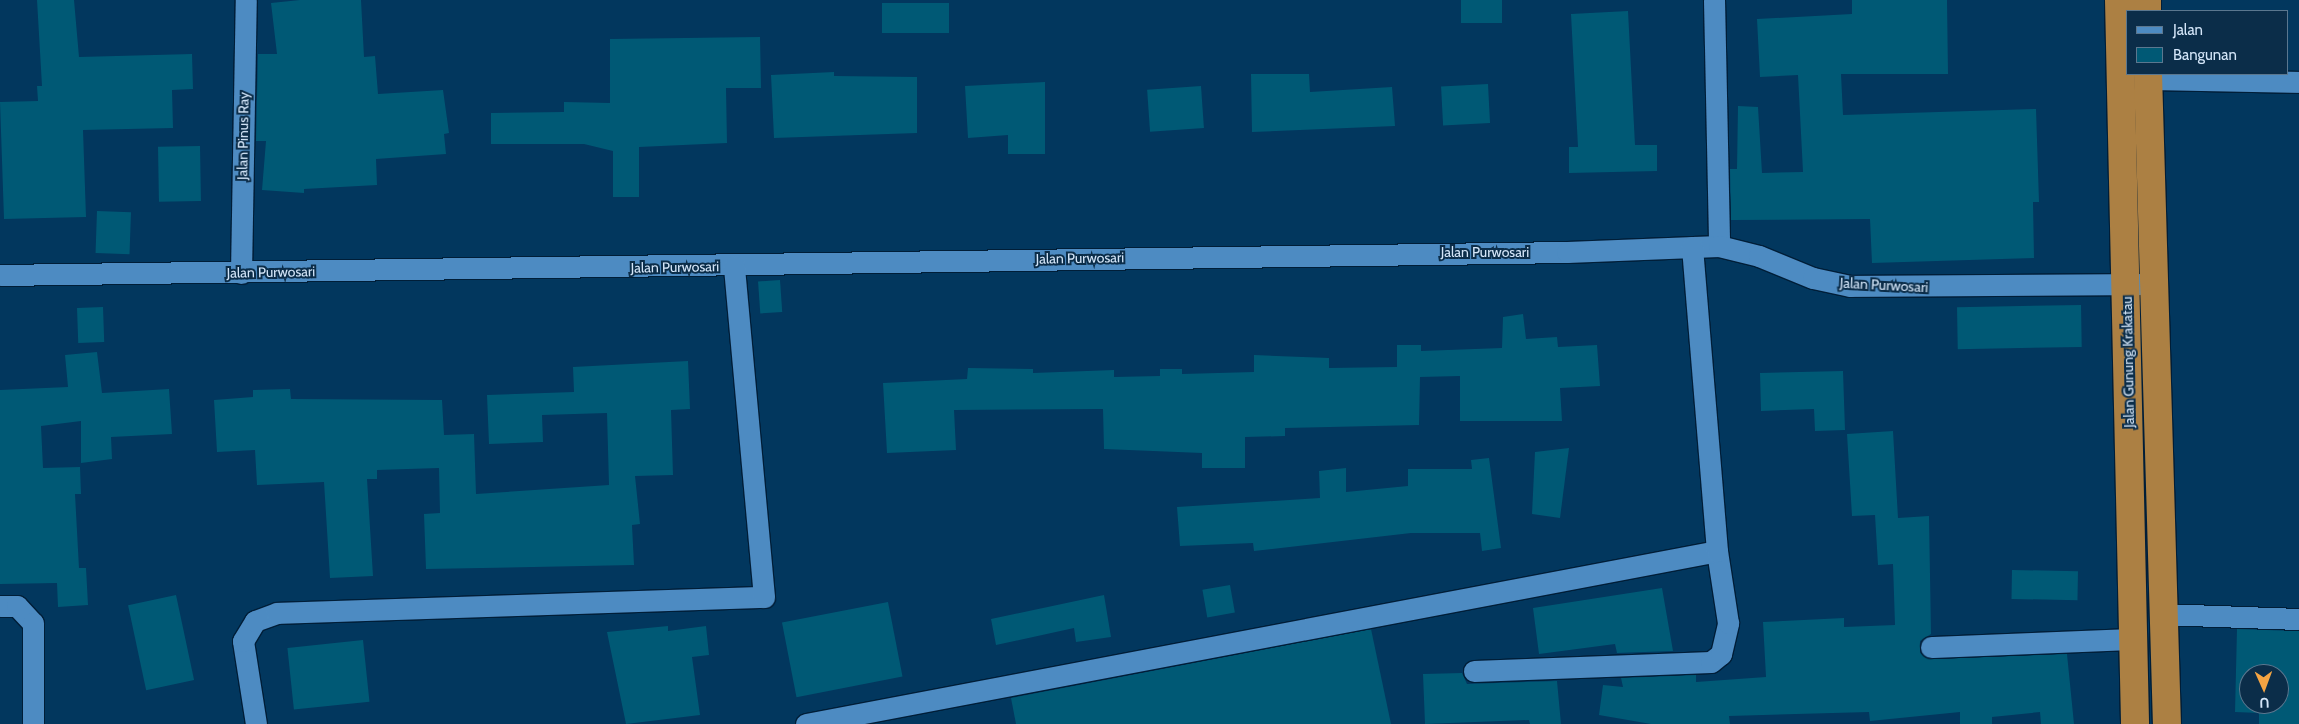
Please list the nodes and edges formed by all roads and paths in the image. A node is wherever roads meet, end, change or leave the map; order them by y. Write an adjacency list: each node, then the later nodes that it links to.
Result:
1 (246, 0): 9 (street, Jalan Pinus Ray)
2 (1714, 0): 7 (street)
3 (2119, 0): 12 (highway, Jalan Gunung Krakatau)
4 (2148, 76): 5 (street); 11 (highway, Jalan Gunung Krakatau)
5 (2299, 82)
6 (1692, 246): 7 (street, Jalan Purwosari); 8 (street, Jalan Purwosari); 13 (street)
7 (1719, 246): 12 (street, Jalan Purwosari)
8 (734, 266): 9 (street, Jalan Purwosari); 21 (street)
9 (241, 273): 10 (street, Jalan Purwosari)
10 (0, 275)
11 (2154, 284): 12 (street, Jalan Purwosari); 15 (highway, Jalan Gunung Krakatau)
12 (2126, 285): 17 (highway, Jalan Gunung Krakatau)
13 (1718, 551): 19 (street); 22 (street)
14 (0, 606): 20 (street)
15 (2162, 614): 16 (street); 24 (highway, Jalan Gunung Krakatau)
16 (2299, 619)
17 (2133, 639): 18 (street); 23 (highway, Jalan Gunung Krakatau)
18 (1931, 648)
19 (1474, 671)
20 (33, 724)
21 (256, 724)
22 (806, 724)
23 (2135, 724)
24 (2166, 724)

